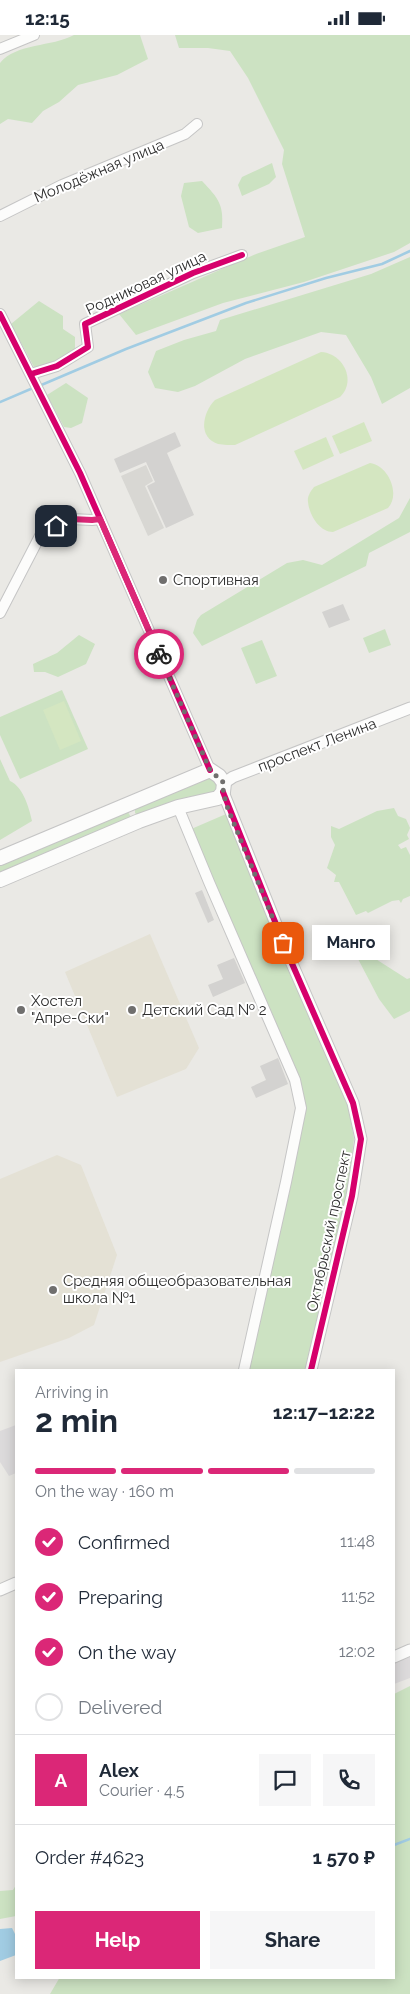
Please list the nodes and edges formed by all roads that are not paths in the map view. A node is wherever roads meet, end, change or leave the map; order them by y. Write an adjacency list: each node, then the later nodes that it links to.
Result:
1 (34, 35): 2 (street)
2 (0, 49)
3 (197, 124): 4 (street, Молодёжная улица)
4 (0, 215)
5 (242, 255): 7 (street, Родниковая улица)
6 (0, 314): 7 (street)
7 (31, 374): 8 (street)
8 (100, 519): 9 (street); 11 (street)
9 (0, 613)
10 (410, 708): 12 (street, проспект Ленина)
11 (210, 770): 12 (main road); 13 (main road)
12 (223, 787): 14 (main road, проспект Ленина); 19 (street, Октябрьский проспект)
13 (131, 803): 15 (main road); 16 (main road)
14 (178, 807): 15 (main road, проспект Ленина); 18 (street)
15 (139, 821): 17 (main road, проспект Ленина)
16 (0, 858)
17 (0, 880)
18 (244, 1369)
19 (311, 1369)
20 (15, 1583): 21 (street)
21 (0, 1590)
22 (410, 1650): 23 (street)
23 (395, 1657)

